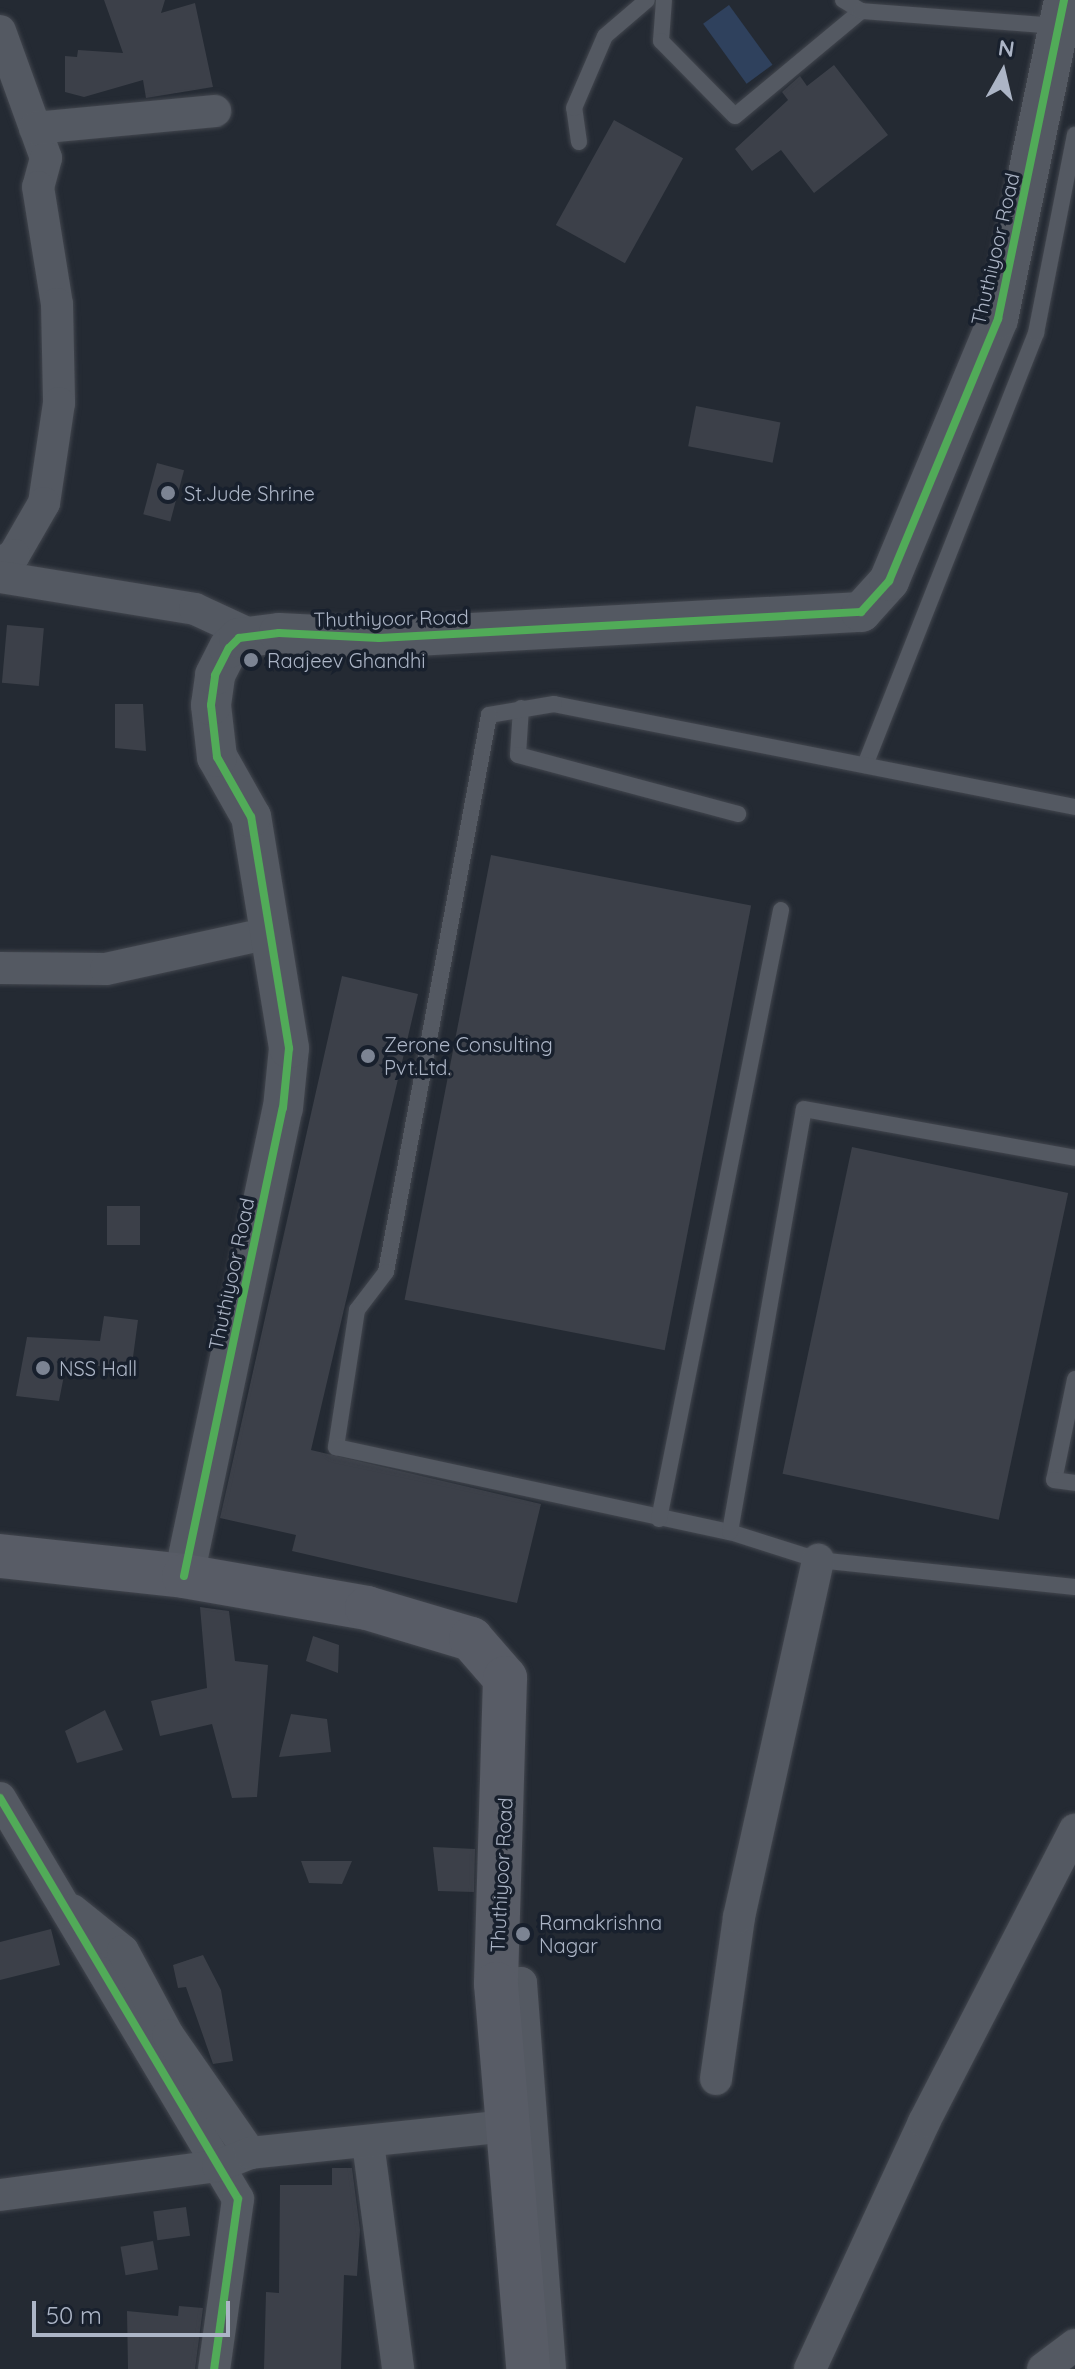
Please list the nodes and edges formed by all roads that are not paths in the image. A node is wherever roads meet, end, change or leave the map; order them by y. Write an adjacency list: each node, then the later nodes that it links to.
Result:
1 (647, 0): 10 (lane)
2 (664, 0): 4 (lane)
3 (843, 0): 4 (lane)
4 (861, 11): 5 (lane)
5 (1061, 13): 13 (street, Thuthiyoor Road)
6 (0, 31): 8 (street)
7 (215, 111): 8 (street)
8 (35, 128): 11 (street)
9 (1075, 135): 15 (lane)
10 (579, 142)
11 (0, 564)
12 (0, 577): 13 (street)
13 (251, 635): 19 (street, Thuthiyoor Road)
14 (521, 708): 15 (lane); 17 (lane); 24 (lane)
15 (865, 765): 16 (lane)
16 (1075, 807)
17 (738, 814)
18 (781, 910): 24 (lane)
19 (270, 933): 20 (street); 28 (street, Thuthiyoor Road)
20 (0, 968)
21 (1075, 1158): 25 (lane)
22 (1075, 1379): 23 (lane)
23 (1075, 1483)
24 (659, 1519): 25 (lane)
25 (730, 1532): 27 (lane)
26 (0, 1556): 28 (main road, Thuthiyoor Road)
27 (818, 1560): 29 (lane); 34 (street)
28 (184, 1576): 33 (main road, Thuthiyoor Road)
29 (1075, 1587)
30 (0, 1798): 32 (street)
31 (1075, 1830): 45 (street)
32 (53, 1896): 37 (street); 38 (street)
33 (496, 1984): 35 (main road, Thuthiyoor Road); 44 (street)
34 (716, 2079)
35 (506, 2126): 36 (street); 43 (main road, Thuthiyoor Road)
36 (368, 2143): 37 (street); 42 (street)
37 (250, 2153): 38 (street)
38 (218, 2166): 39 (street); 41 (street)
39 (0, 2195)
40 (1075, 2345): 46 (street)
41 (214, 2369)
42 (398, 2369)
43 (528, 2369)
44 (550, 2369)
45 (810, 2369)
46 (1043, 2369)

